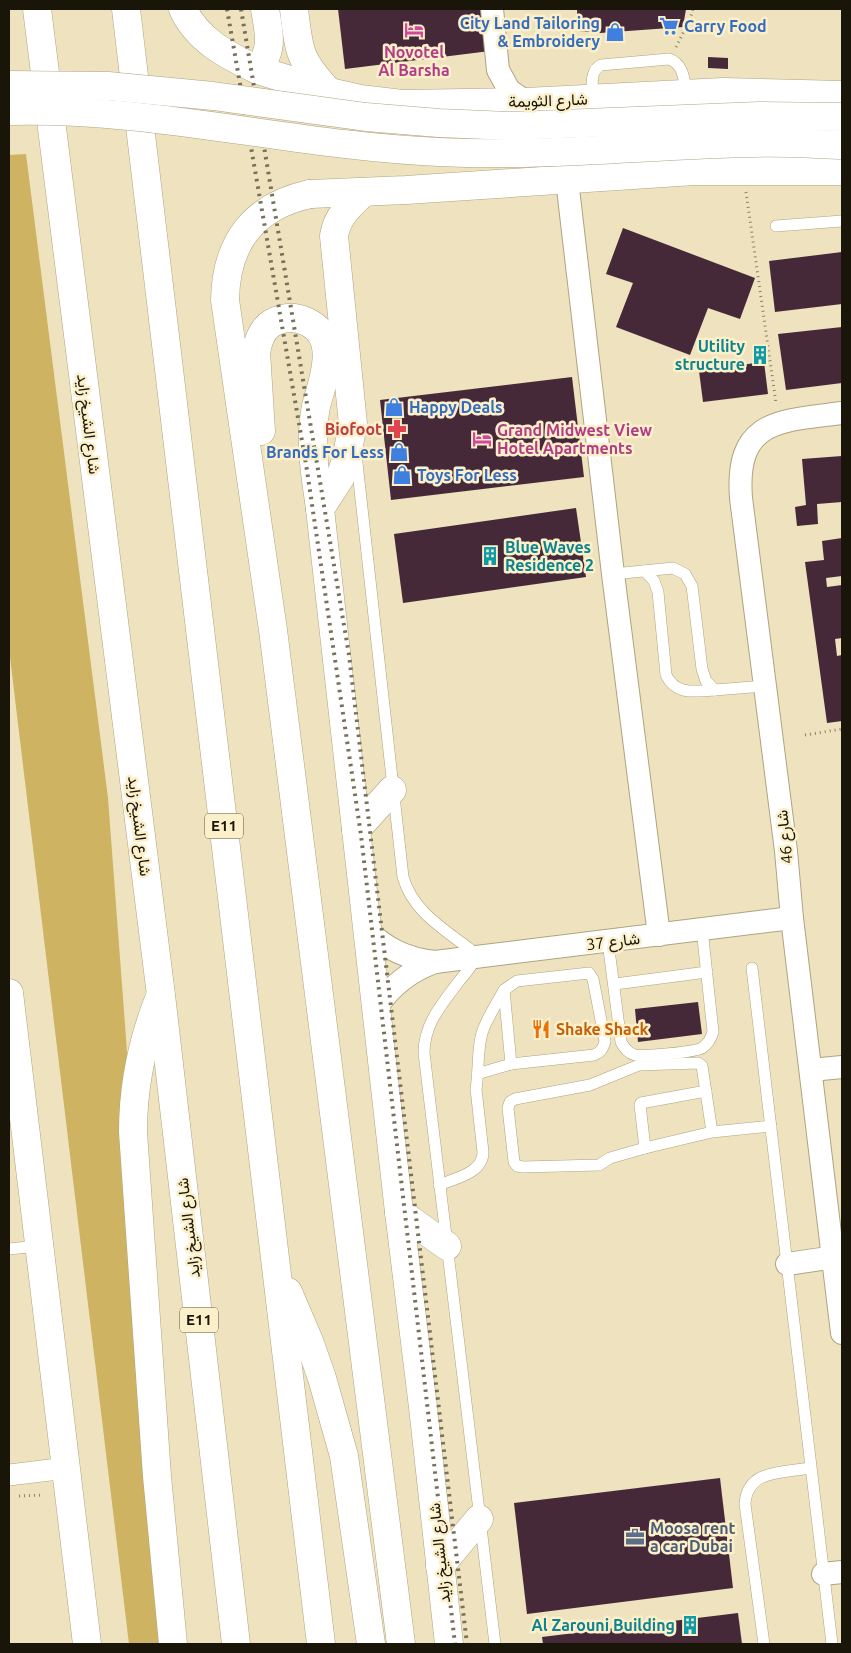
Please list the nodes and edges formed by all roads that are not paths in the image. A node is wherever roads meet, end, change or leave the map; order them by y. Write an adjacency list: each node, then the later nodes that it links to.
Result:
1 (37, 9): 49 (main road, شارع الشيخ زايد / E11)
2 (126, 9): 68 (main road, E11)
3 (183, 9): 7 (main road, شارع الثويمة)
4 (266, 9): 7 (main road)
5 (294, 9): 10 (main road)
6 (492, 9): 8 (street)
7 (258, 70): 10 (main road, شارع الثويمة)
8 (498, 70): 15 (street); 16 (street)
9 (9, 85): 18 (main road, bridge)
10 (329, 92): 16 (main road, شارع الثويمة)
11 (758, 92): 12 (main road, شارع الثويمة); 13 (main road, شارع الثويمة); 20 (main road)
12 (687, 94): 14 (main road, شارع الثويمة); 14 (lane); 21 (main road)
13 (842, 95)
14 (592, 98): 15 (main road, شارع الثويمة)
15 (526, 102): 16 (main road, شارع الثويمة)
16 (477, 103)
17 (9, 111): 19 (main road, bridge)
18 (842, 117)
19 (842, 144)
20 (762, 170): 21 (main road); 22 (main road)
21 (694, 171): 23 (main road)
22 (842, 171)
23 (567, 180): 24 (main road); 31 (street)
24 (364, 192): 28 (main road); 32 (main road)
25 (842, 221): 26 (lane)
26 (776, 226)
27 (842, 413): 33 (street, شارع 46)
28 (353, 424): 29 (main road); 35 (lane)
29 (320, 509): 32 (main road, شارع الشيخ زايد); 36 (main road, شارع الشيخ زايد)
30 (645, 571): 31 (lane); 34 (lane); 34 (lane)
31 (613, 574): 40 (street)
32 (274, 630): 82 (main road)
33 (766, 686): 34 (lane); 37 (street, شارع 46)
34 (715, 690)
35 (392, 790): 36 (main road); 42 (lane)
36 (356, 830): 39 (main road, شارع الشيخ زايد)
37 (792, 918): 38 (street, شارع 37); 53 (street, شارع 46)
38 (702, 929): 40 (street, شارع 37); 45 (lane)
39 (368, 930): 43 (street, شارع 37); 50 (main road, شارع الشيخ زايد)
40 (660, 935): 41 (street, شارع 37)
41 (608, 942): 42 (street, شارع 37); 46 (lane)
42 (476, 957): 43 (street, شارع 37); 59 (lane)
43 (434, 962): 50 (street, شارع 37)
44 (752, 968): 56 (lane)
45 (707, 972): 46 (lane); 46 (lane)
46 (614, 984)
47 (504, 990): 51 (lane); 51 (lane); 54 (lane)
48 (9, 993): 63 (main road)
49 (161, 995): 78 (main road); 79 (main road, شارع الشيخ زايد / E11)
50 (376, 1008): 62 (main road, شارع الشيخ زايد)
51 (511, 1064): 54 (lane)
52 (842, 1067): 53 (street)
53 (811, 1070): 66 (street, شارع 46)
54 (478, 1074): 60 (lane)
55 (706, 1091): 57 (lane); 58 (lane); 58 (lane)
56 (771, 1126): 57 (lane); 67 (lane)
57 (712, 1132): 58 (lane)
58 (645, 1148)
59 (438, 1173): 60 (lane); 61 (lane)
60 (468, 1173): 61 (lane)
61 (439, 1185): 64 (lane)
62 (399, 1212): 64 (main road); 75 (main road, شارع الشيخ زايد)
63 (38, 1246): 65 (lane); 70 (main road)
64 (447, 1246): 74 (lane)
65 (9, 1249)
66 (838, 1257): 67 (street); 69 (street, شارع 46)
67 (788, 1264): 71 (lane)
68 (276, 1267): 80 (main road, E11); 81 (main road)
69 (842, 1333)
70 (67, 1468): 72 (lane); 73 (lane); 77 (main road)
71 (810, 1468): 76 (lane); 85 (lane)
72 (9, 1470)
73 (9, 1480)
74 (480, 1520): 75 (main road); 84 (lane)
75 (440, 1566): 83 (main road, شارع الشيخ زايد)
76 (833, 1573): 86 (lane)
77 (87, 1644)
78 (173, 1644)
79 (236, 1644)
80 (321, 1644)
81 (371, 1644)
82 (401, 1644)
83 (449, 1644)
84 (494, 1644)
85 (764, 1644)
86 (832, 1644)

